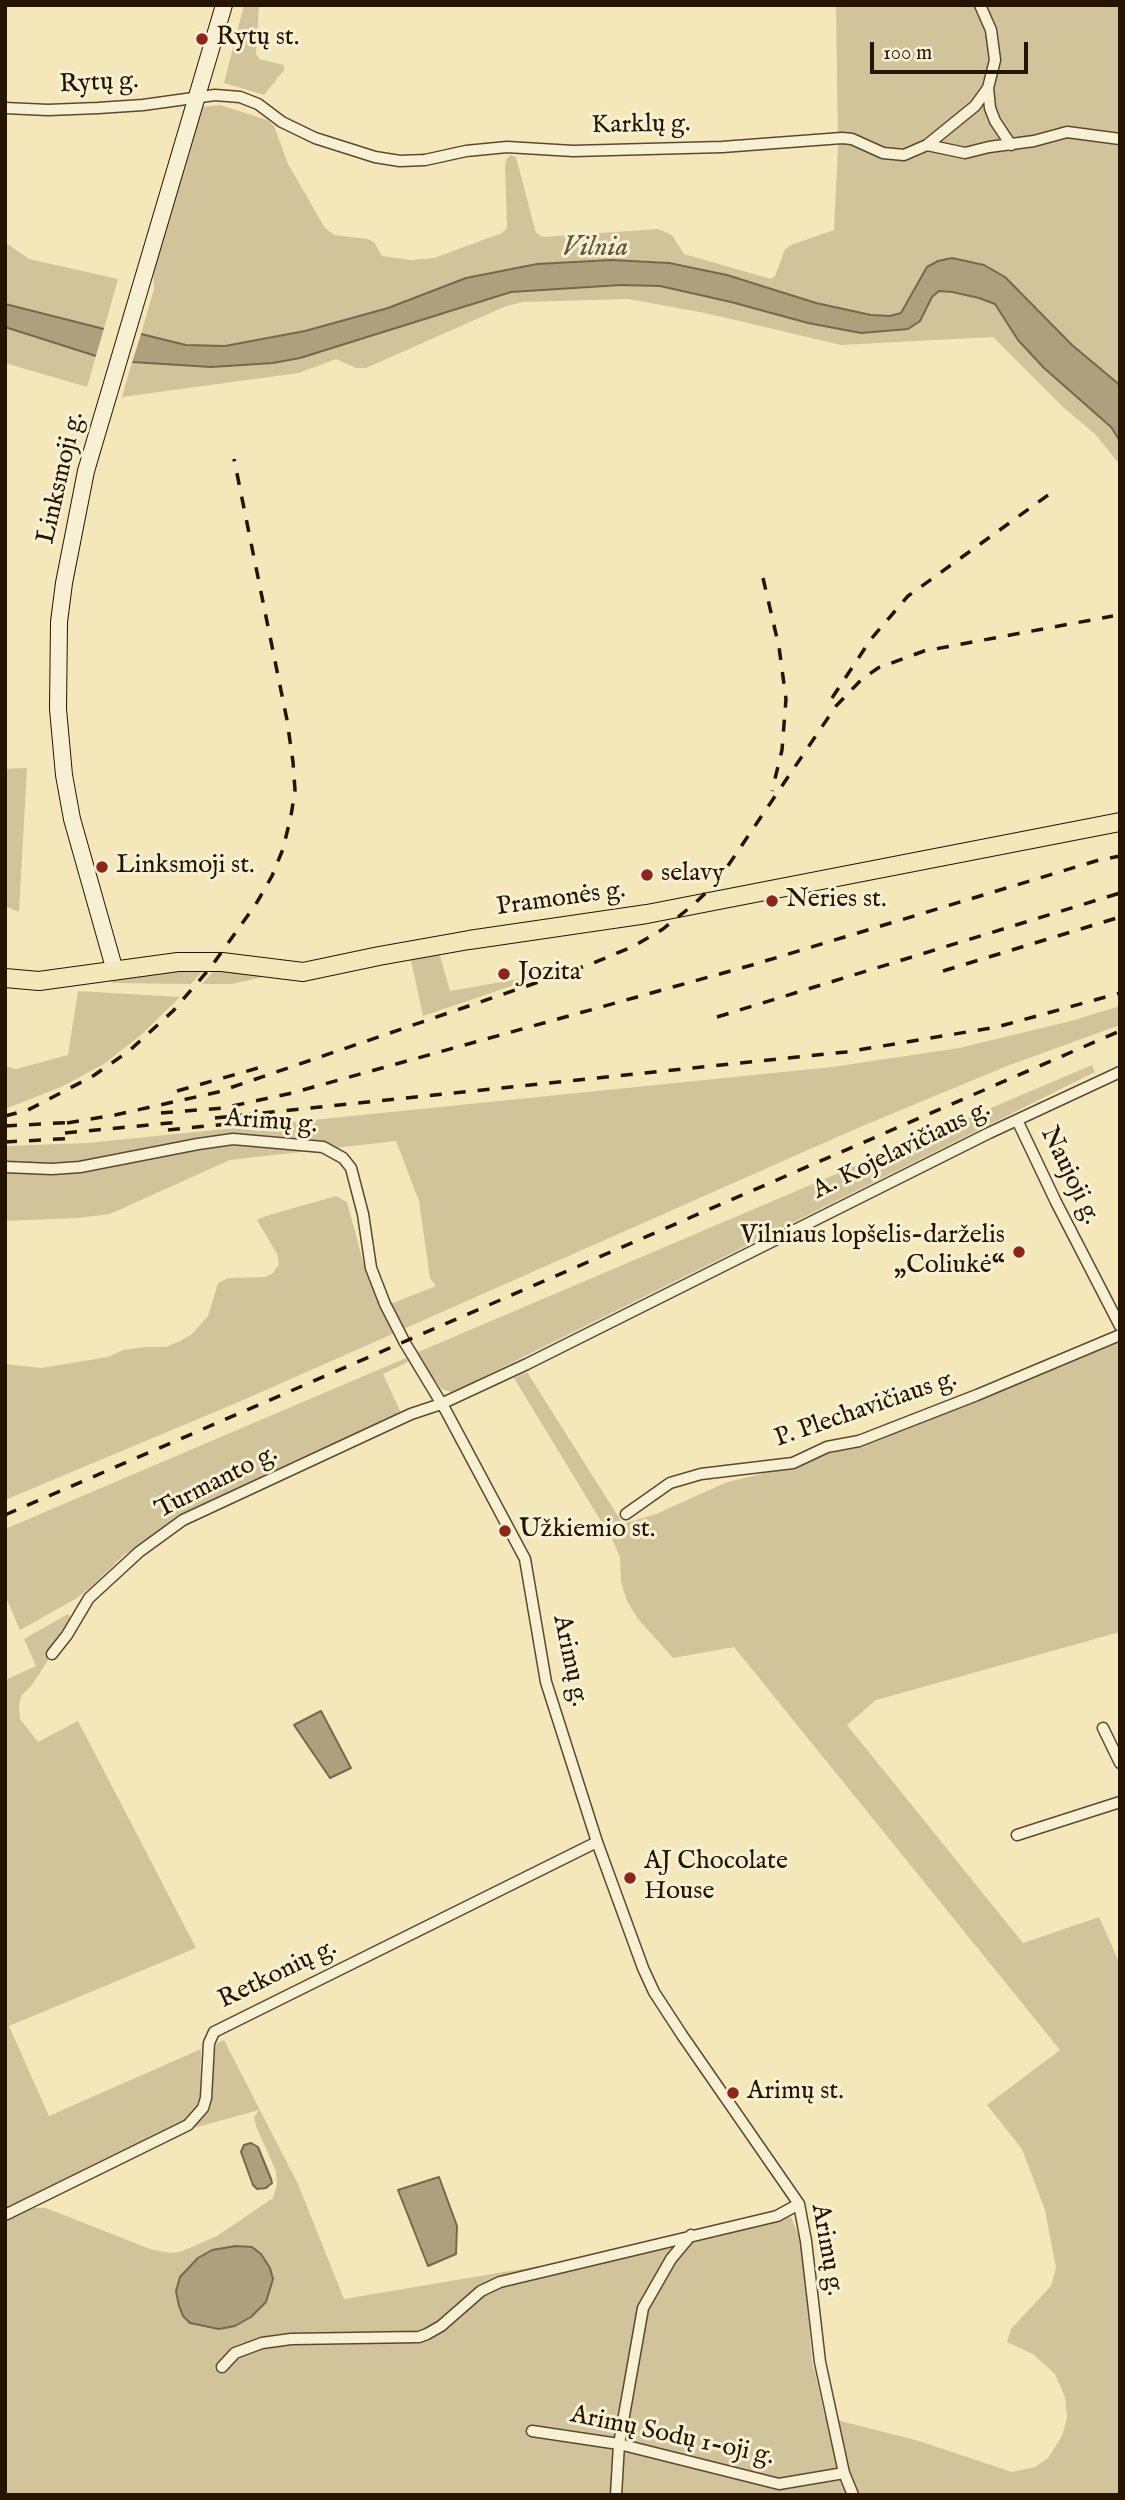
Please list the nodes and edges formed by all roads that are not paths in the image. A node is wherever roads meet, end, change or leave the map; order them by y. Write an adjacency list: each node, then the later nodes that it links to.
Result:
1 (224, 5): 4 (main road, Linksmoji g.)
2 (980, 5): 3 (street)
3 (988, 88): 7 (street, Karklų g.); 8 (street)
4 (196, 99): 5 (street, Rytų g.); 7 (street, Karklų g.); 10 (main road, Linksmoji g.)
5 (5, 108)
6 (1120, 139): 8 (street)
7 (928, 145): 8 (street)
8 (1011, 145)
9 (1120, 822): 10 (main road, Pramonės g.)
10 (115, 971): 11 (main road, Pramonės g.)
11 (5, 978)
12 (1120, 1072): 13 (street, A. Kojelavičiaus g.)
13 (1017, 1120): 15 (street, Naujoji g.); 17 (street, A. Kojelavičiaus g.)
14 (5, 1167): 17 (street, Arimų g.)
15 (1120, 1326)
16 (1120, 1335): 18 (street, P. Plechavičiaus g.)
17 (442, 1404): 19 (street, Turmanto g.); 24 (street, Arimų g.)
18 (626, 1514)
19 (52, 1654)
20 (1104, 1728): 21 (street)
21 (1120, 1763)
22 (1120, 1802): 23 (street)
23 (1017, 1835)
24 (597, 1842): 25 (street, Arimų g.); 26 (street, Retkonių g.)
25 (799, 2204): 27 (street); 31 (street, Arimų g.)
26 (5, 2215)
27 (691, 2235): 28 (street); 30 (street)
28 (222, 2367)
29 (532, 2431): 30 (street, Arimų Sodų 1-oji g.)
30 (619, 2444): 31 (street, Arimų Sodų 1-oji g.); 32 (street)
31 (844, 2473): 33 (street, Arimų g.)
32 (616, 2495)
33 (853, 2495)

